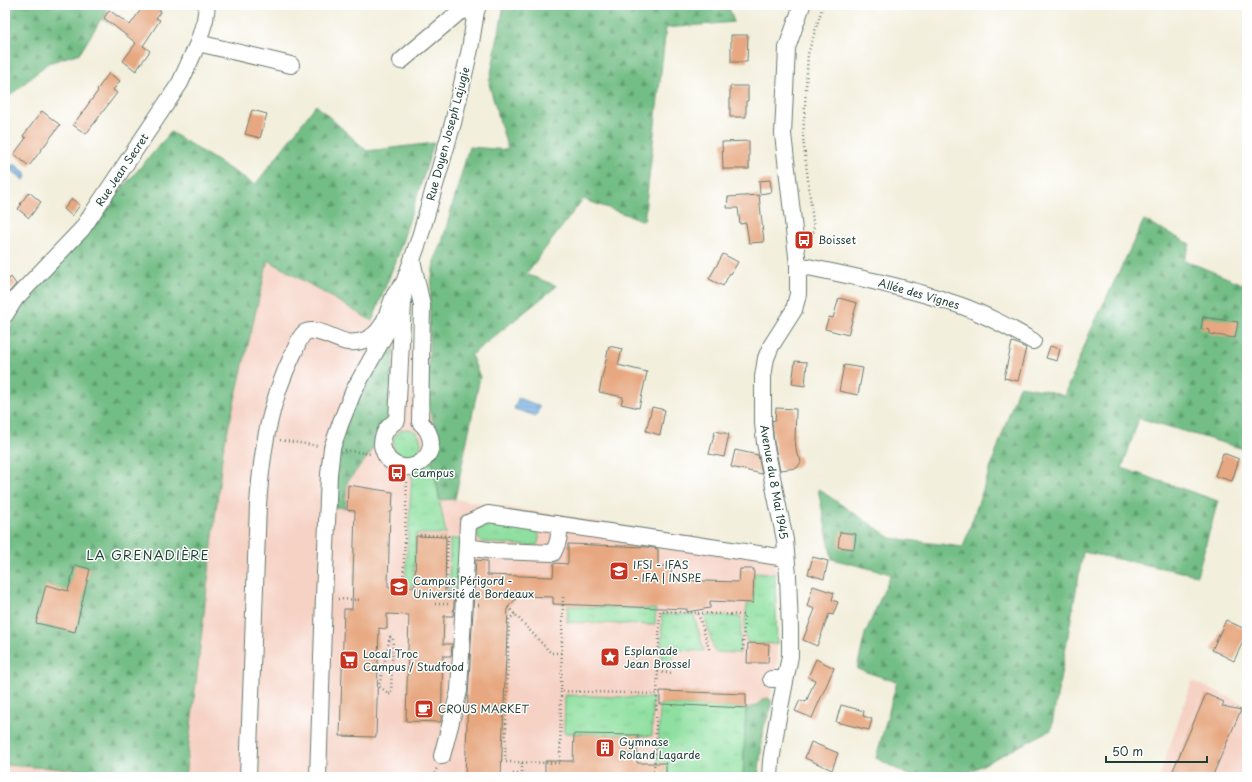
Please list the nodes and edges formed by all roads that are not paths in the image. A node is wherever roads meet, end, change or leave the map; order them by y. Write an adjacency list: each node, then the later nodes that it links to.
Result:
1 (207, 5): 4 (street, Rue Jean Secret)
2 (802, 5): 8 (street, Avenue du 8 Mai 1945)
3 (477, 7): 5 (street); 7 (street, Rue Doyen Joseph Lajugie)
4 (198, 43): 6 (street); 10 (street, Rue Jean Secret)
5 (400, 61)
6 (291, 64)
7 (412, 260): 9 (street, Rue Doyen Joseph Lajugie); 9 (street, Rue Doyen Joseph Lajugie)
8 (798, 265): 11 (street, Allée des Vignes); 14 (street, Avenue du 8 Mai 1945)
9 (404, 283): 16 (street); 17 (street)
10 (5, 316)
11 (1033, 341)
12 (557, 524): 13 (street); 13 (street); 14 (street)
13 (467, 547): 15 (street)
14 (786, 557): 18 (street, Avenue du 8 Mai 1945)
15 (442, 756)
16 (248, 777)
17 (318, 777)
18 (770, 777)

